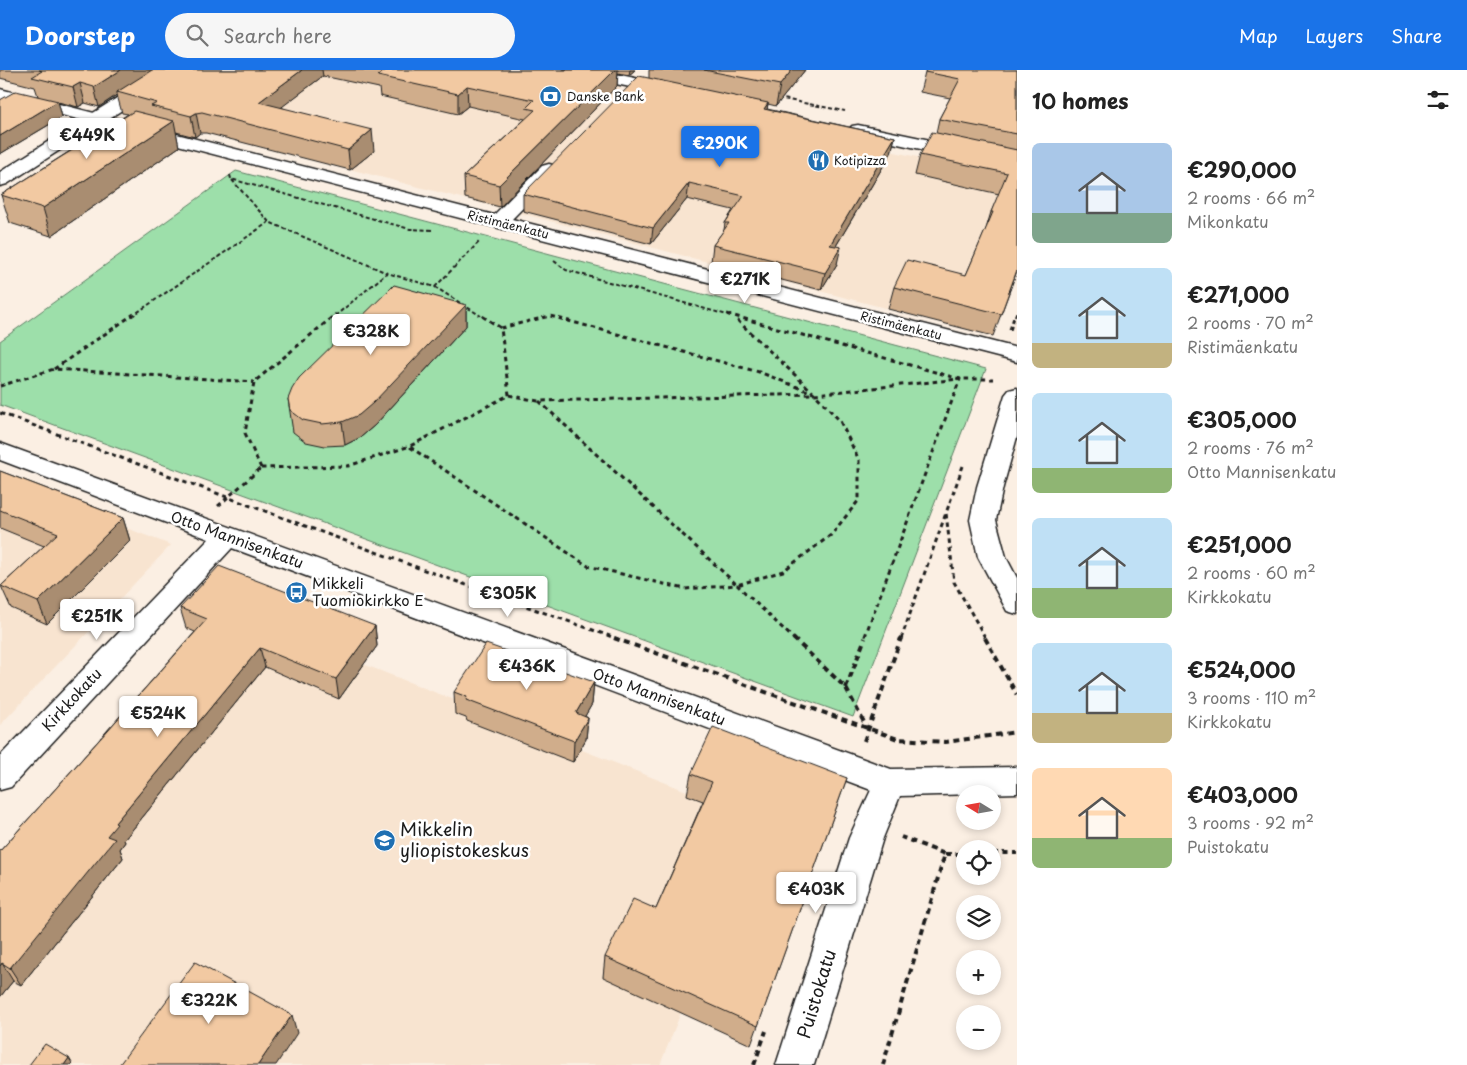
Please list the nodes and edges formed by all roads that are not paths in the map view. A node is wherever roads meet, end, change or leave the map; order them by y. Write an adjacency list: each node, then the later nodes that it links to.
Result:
1 (172, 70): 7 (street)
2 (572, 70): 3 (street)
3 (640, 76): 4 (street); 6 (street)
4 (681, 93)
5 (0, 94): 7 (street, Ristimäenkatu)
6 (618, 99)
7 (96, 118): 11 (street); 12 (street, Ristimäenkatu)
8 (847, 120): 10 (street)
9 (558, 160): 12 (street)
10 (1017, 164)
11 (0, 180)
12 (498, 222): 13 (street, Ristimäenkatu)
13 (1017, 355)
14 (1017, 395): 17 (street)
15 (0, 451): 16 (street, Otto Mannisenkatu)
16 (227, 537): 18 (street, Kirkkokatu); 20 (street, Otto Mannisenkatu)
17 (1017, 604)
18 (0, 777)
19 (1017, 780): 20 (street, Otto Mannisenkatu)
20 (890, 783): 21 (street, Puistokatu)
21 (795, 1065)

